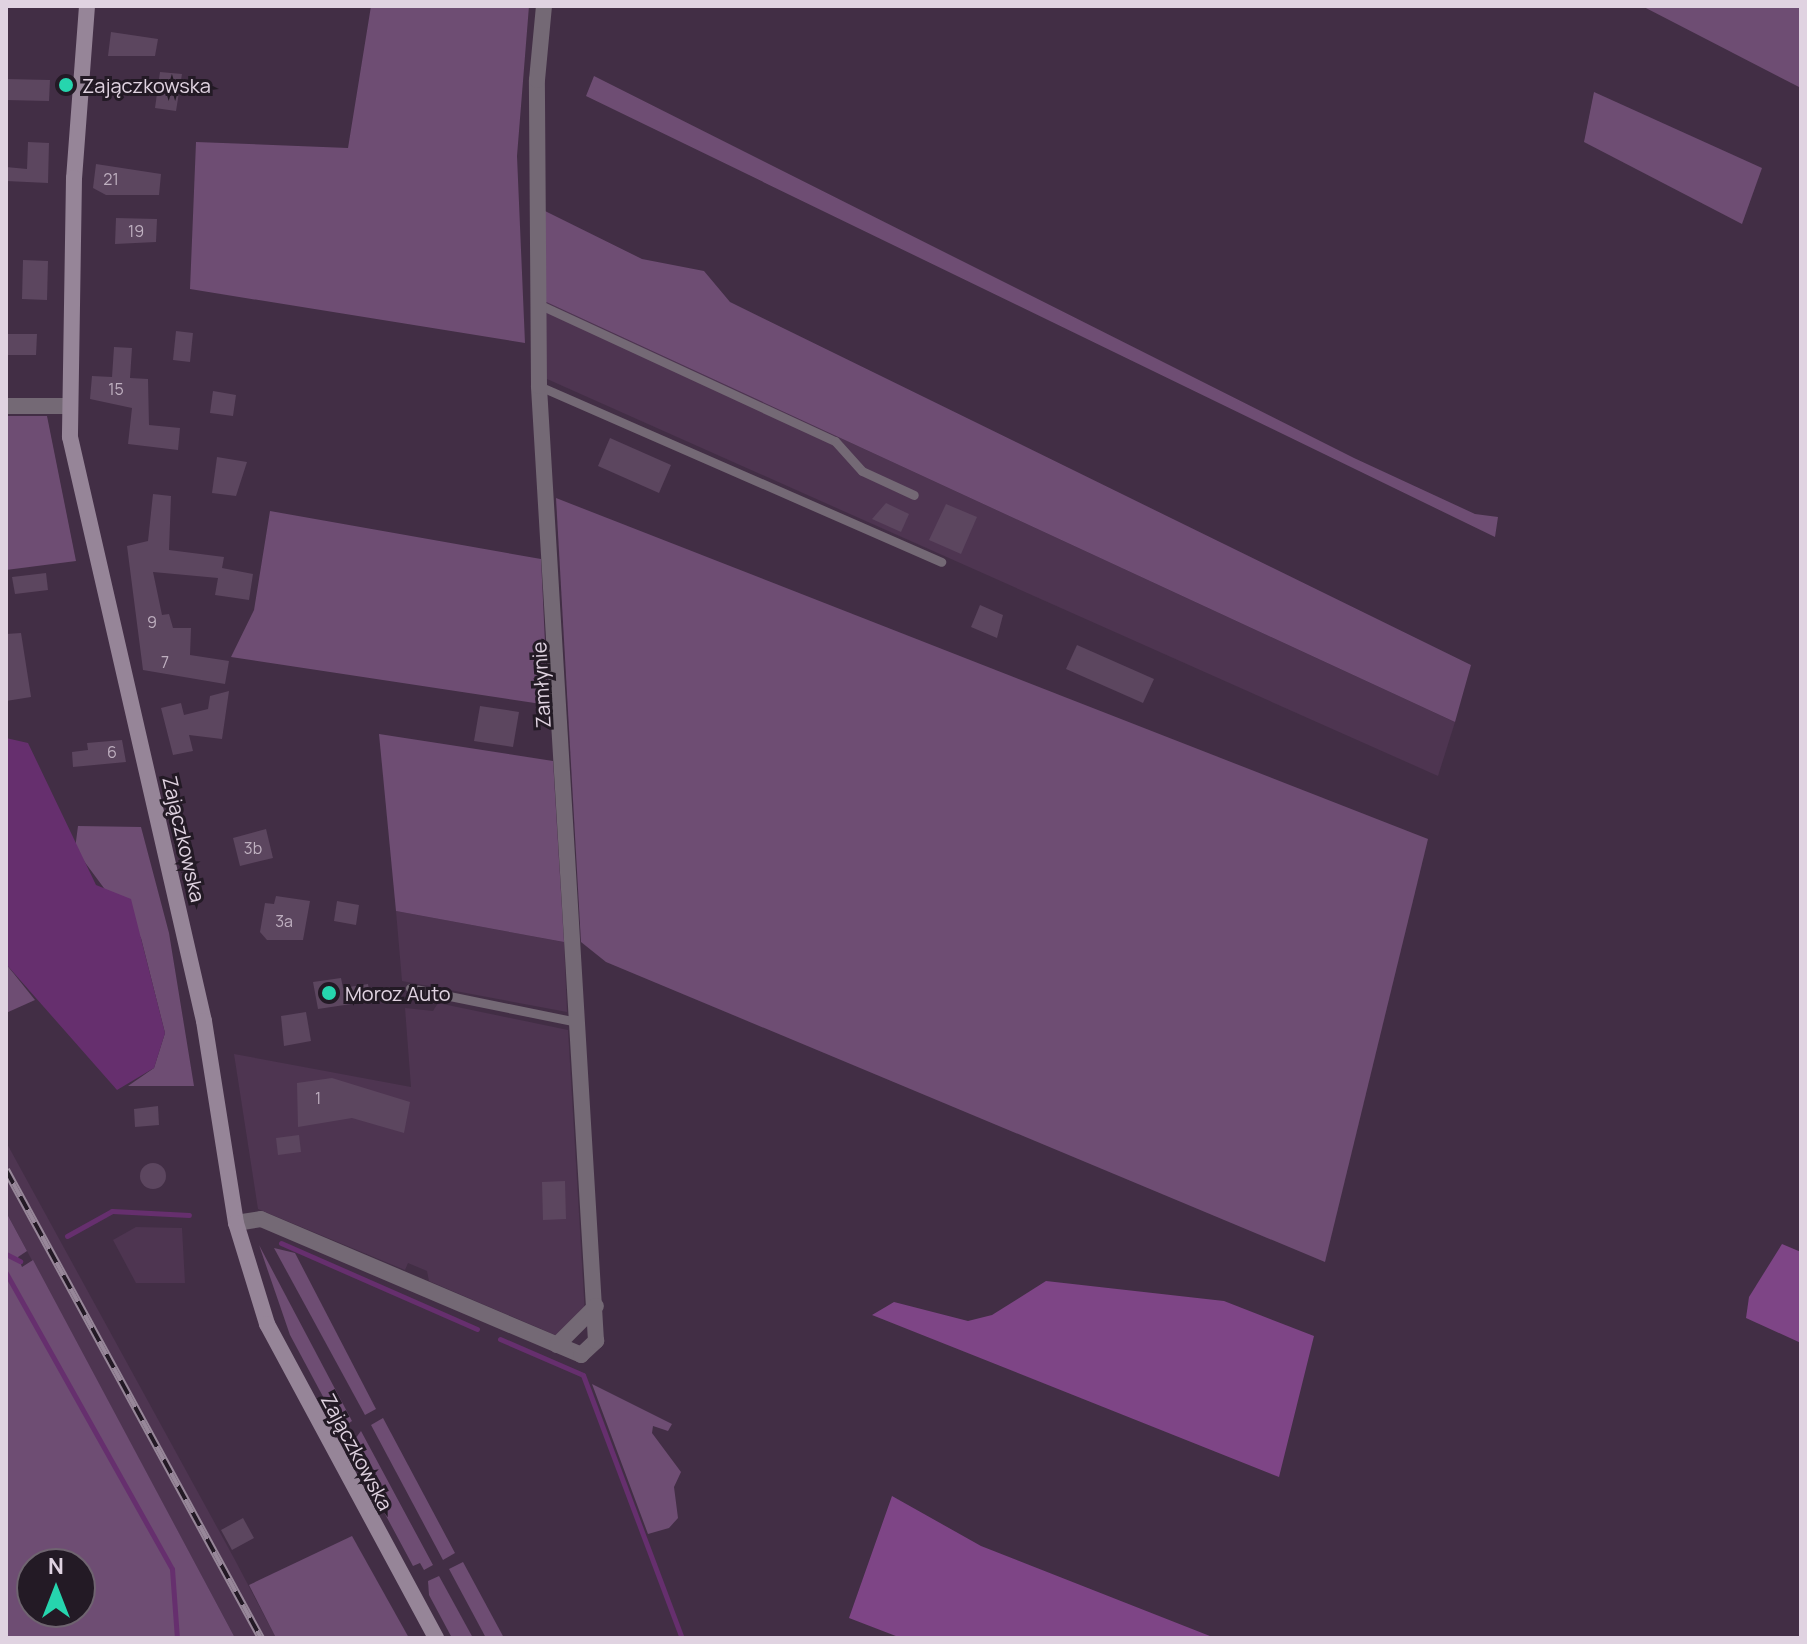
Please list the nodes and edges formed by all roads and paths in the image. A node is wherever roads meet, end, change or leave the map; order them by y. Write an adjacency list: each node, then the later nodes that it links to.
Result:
1 (87, 6): 6 (main road, Zajączkowska)
2 (544, 6): 3 (street, Zamłynie)
3 (536, 303): 4 (street, Zamłynie); 7 (lane)
4 (539, 386): 8 (lane); 10 (street, Zamłynie)
5 (6, 406): 6 (street)
6 (68, 406): 11 (main road, Zajączkowska)
7 (914, 495)
8 (941, 562)
9 (410, 988): 10 (lane)
10 (577, 1022): 12 (street, Zamłynie)
11 (236, 1223): 13 (street); 14 (main road, Zajączkowska)
12 (596, 1306): 13 (street); 13 (street, Zamłynie)
13 (557, 1345)
14 (436, 1638)

